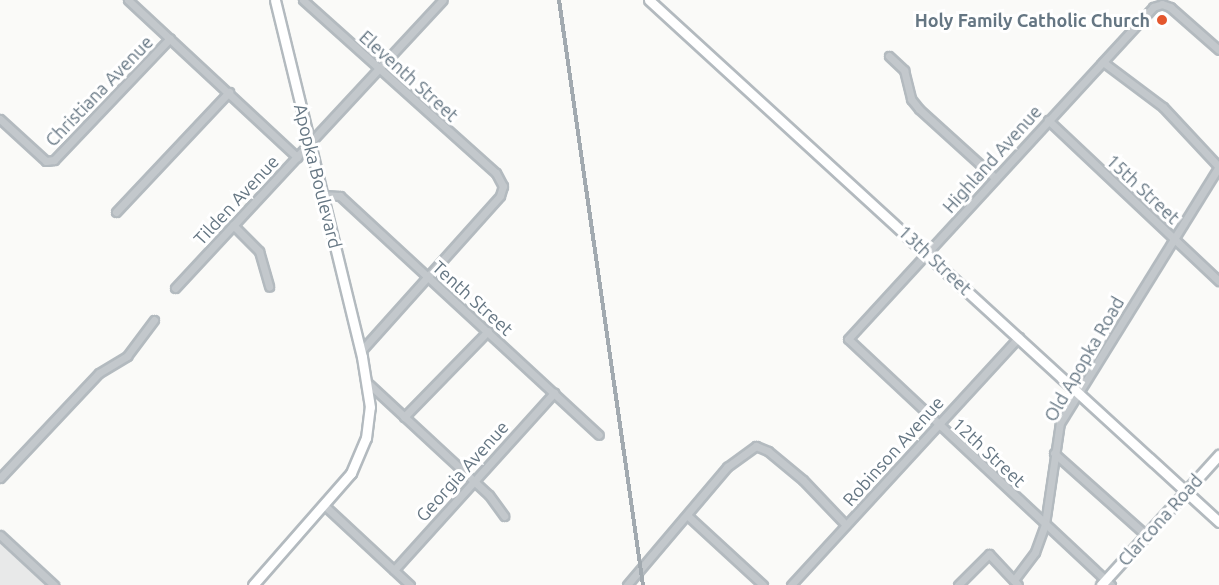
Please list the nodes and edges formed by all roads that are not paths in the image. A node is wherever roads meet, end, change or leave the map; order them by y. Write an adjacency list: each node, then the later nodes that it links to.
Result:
1 (128, 0): 6 (street)
2 (275, 0): 14 (street, Apopka Boulevard)
3 (303, 0): 10 (street, Eleventh Street)
4 (443, 0): 10 (street, Tilden Avenue)
5 (649, 0): 22 (street, 13th Street)
6 (170, 38): 11 (street); 12 (street, Christiana Avenue)
7 (1219, 50): 9 (street, Highland Avenue)
8 (889, 56): 17 (street)
9 (1103, 62): 13 (street, Highland Avenue); 16 (street)
10 (378, 69): 14 (street, Tilden Avenue); 23 (street, Eleventh Street)
11 (229, 92): 15 (street); 19 (street)
12 (0, 119)
13 (1048, 120): 17 (street, Highland Avenue); 21 (street, 15th Street)
14 (310, 144): 15 (street, Tilden Avenue); 18 (street, Apopka Boulevard)
15 (297, 157): 20 (street, Tilden Avenue)
16 (1219, 167): 21 (street, Old Apopka Road)
17 (995, 178): 22 (street, Highland Avenue)
18 (322, 195): 23 (street, Tenth Street); 31 (street, Apopka Boulevard)
19 (116, 212)
20 (233, 225): 25 (street); 26 (street, Tilden Avenue)
21 (1173, 237): 24 (street, 15th Street); 33 (street, Old Apopka Road)
22 (927, 253): 29 (street, 13th Street); 30 (street, Highland Avenue)
23 (428, 277): 28 (street, Tenth Street); 31 (street)
24 (1219, 281)
25 (269, 287)
26 (175, 288)
27 (154, 320): 40 (street)
28 (488, 331): 34 (street, Tenth Street); 35 (street)
29 (1019, 337): 33 (street, 13th Street); 36 (street, Robinson Avenue)
30 (848, 339): 36 (street, 12th Street)
31 (361, 351): 32 (street, Apopka Boulevard)
32 (369, 384): 35 (street); 43 (street, Apopka Boulevard)
33 (1079, 392): 38 (street, Old Apopka Road); 42 (street, 13th Street)
34 (554, 393): 37 (street, Tenth Street); 41 (street, Georgia Avenue)
35 (404, 417): 41 (street)
36 (938, 424): 47 (street, 12th Street); 48 (street, Robinson Avenue)
37 (599, 435)
38 (1054, 453): 47 (street, Old Apopka Road); 50 (street)
39 (1219, 455): 42 (street, Clarcona Road)
40 (0, 478)
41 (474, 481): 44 (street); 51 (street, Georgia Avenue)
42 (1186, 491): 46 (street, 13th Street); 50 (street, Clarcona Road)
43 (325, 506): 51 (street); 55 (street, Apopka Boulevard)
44 (504, 516)
45 (688, 516): 48 (street); 57 (street); 58 (street)
46 (1219, 522)
47 (1045, 524): 52 (street, Old Apopka Road); 53 (street, 12th Street)
48 (846, 525): 59 (street, Robinson Avenue)
49 (0, 535): 54 (street)
50 (1146, 535): 53 (street, Clarcona Road)
51 (394, 570): 56 (street)
52 (1016, 583): 60 (street)
53 (1106, 583)
54 (54, 585)
55 (253, 585)
56 (410, 585)
57 (627, 585)
58 (763, 585)
59 (791, 585)
60 (958, 585)

